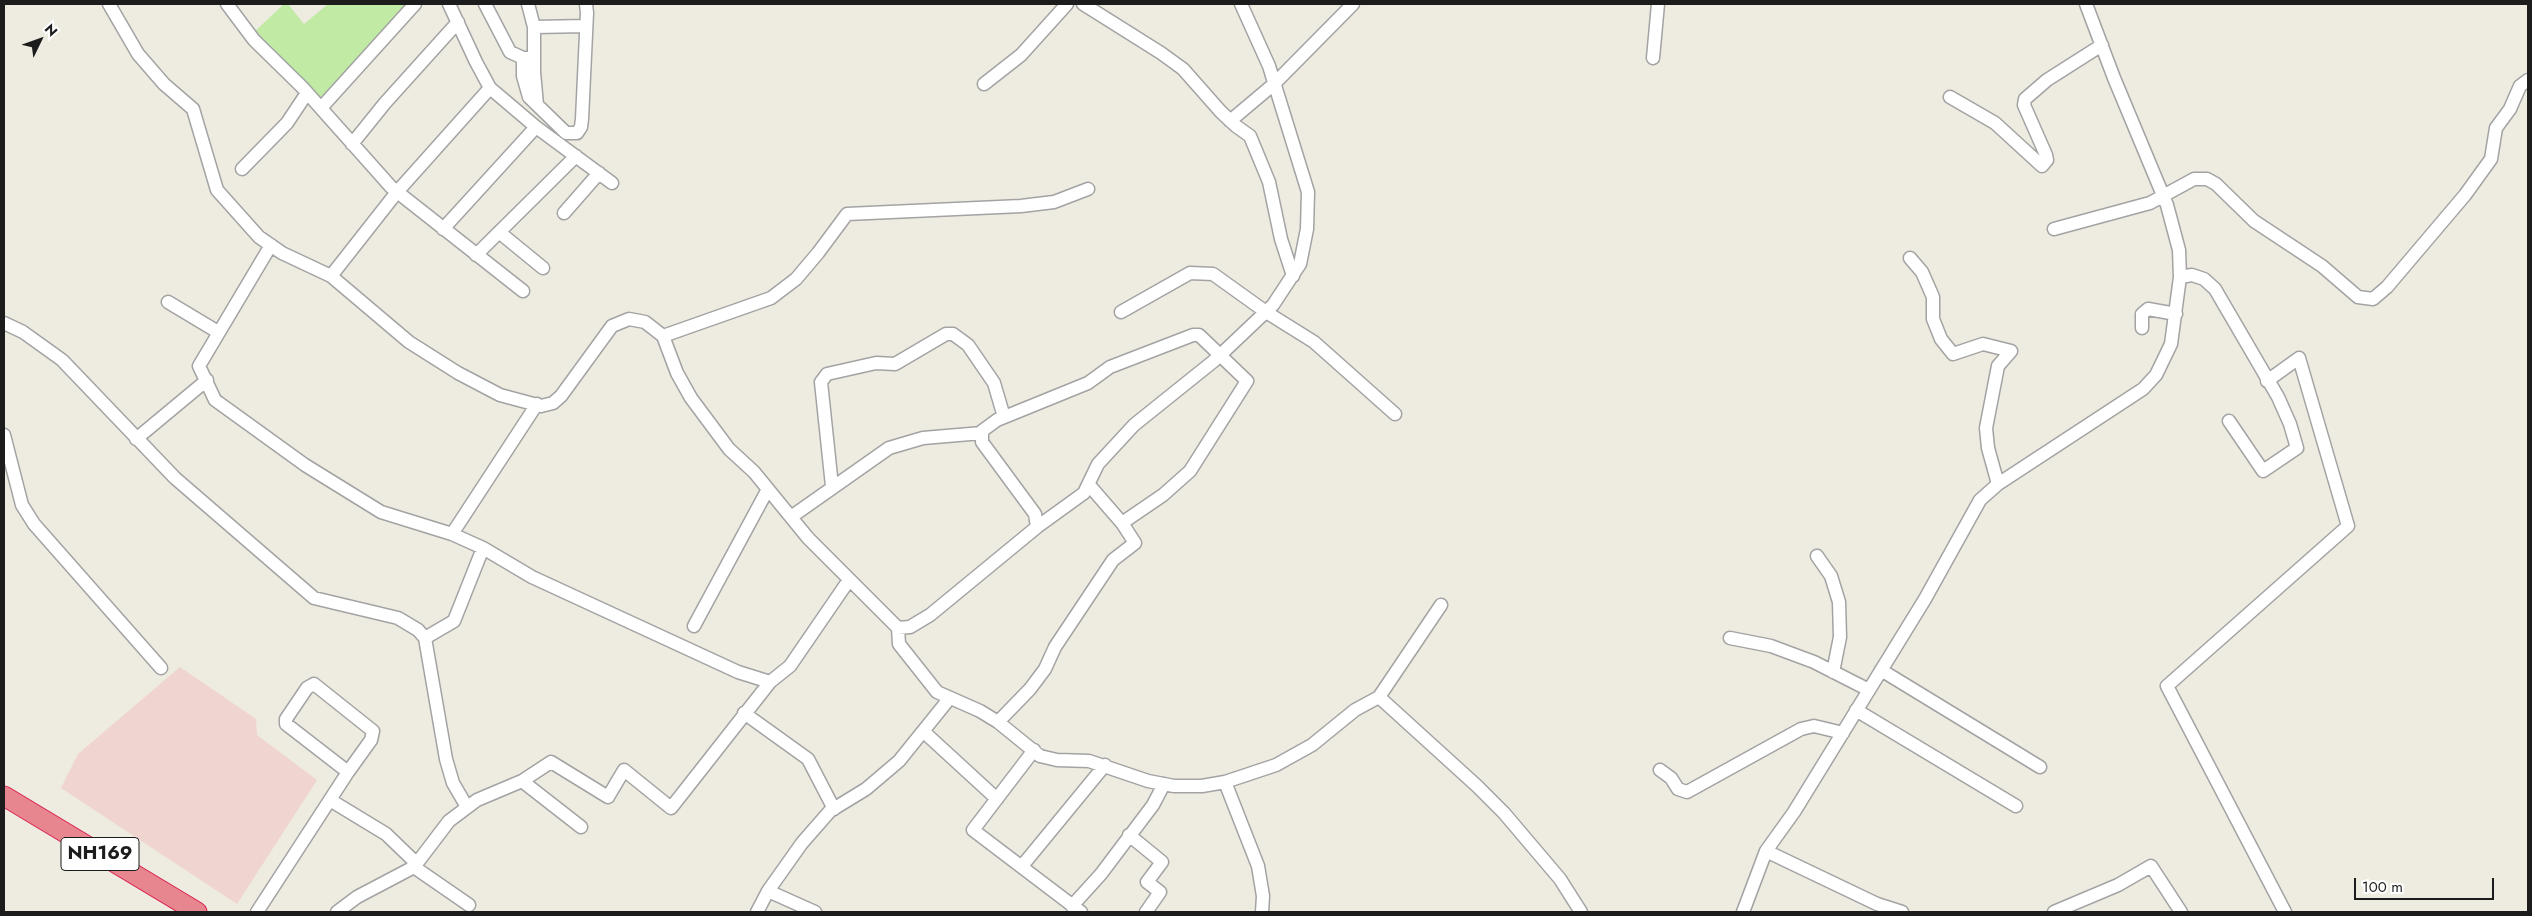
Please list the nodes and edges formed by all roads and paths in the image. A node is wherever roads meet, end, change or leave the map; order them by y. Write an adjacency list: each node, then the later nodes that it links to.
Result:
1 (109, 4): 41 (street)
2 (227, 4): 24 (street)
3 (415, 4): 26 (street)
4 (449, 4): 14 (street)
5 (485, 4): 18 (street)
6 (528, 4): 16 (street)
7 (586, 4): 15 (street)
8 (1067, 4): 21 (street)
9 (1083, 4): 27 (street)
10 (1353, 4): 22 (street)
11 (1658, 4): 19 (street)
12 (2086, 4): 17 (street)
13 (1243, 5): 22 (street)
14 (458, 22): 23 (street); 29 (street)
15 (586, 26): 16 (street); 18 (street)
16 (534, 27): 18 (street)
17 (2102, 45): 25 (street); 36 (street)
18 (528, 58)
19 (1653, 58)
20 (2528, 80): 36 (street)
21 (984, 84)
22 (1274, 84): 27 (street); 46 (street)
23 (490, 88): 28 (street); 35 (street)
24 (308, 93): 26 (street); 31 (street)
25 (1950, 97)
26 (320, 108): 29 (street)
27 (1230, 121): 46 (street)
28 (536, 127): 30 (street); 38 (street)
29 (352, 144): 35 (street)
30 (576, 156): 32 (street); 40 (street)
31 (242, 169)
32 (599, 173): 33 (street); 37 (street)
33 (612, 182)
34 (1088, 189): 56 (street)
35 (397, 192): 38 (street); 45 (street)
36 (2163, 197): 39 (street); 47 (street)
37 (564, 213)
38 (443, 229): 42 (street)
39 (2054, 229)
40 (499, 232): 42 (street); 44 (street)
41 (271, 246): 45 (street); 55 (street)
42 (476, 255): 48 (street)
43 (1910, 258): 67 (street)
44 (543, 268)
45 (331, 276): 60 (street)
46 (1293, 276): 51 (street)
47 (2180, 277): 52 (street); 59 (street)
48 (523, 291)
49 (168, 302): 55 (street)
50 (1121, 312): 51 (street)
51 (1266, 312): 57 (street); 61 (street)
52 (2176, 314): 54 (street); 67 (street)
53 (4, 323): 66 (street)
54 (2142, 328)
55 (218, 332): 58 (street)
56 (663, 336): 60 (street); 70 (street)
57 (1222, 354): 62 (street); 69 (street); 72 (street)
58 (207, 380): 66 (street); 74 (street)
59 (2267, 381): 63 (street); 129 (street)
60 (537, 404): 74 (street)
61 (1394, 414)
62 (1004, 417): 64 (street); 68 (street)
63 (2229, 421)
64 (982, 433): 68 (street); 73 (street)
65 (4, 435): 83 (street)
66 (136, 439): 81 (street)
67 (1998, 484): 84 (street)
68 (832, 486): 71 (street)
69 (1089, 486): 72 (street); 73 (street)
70 (768, 489): 71 (street); 79 (street)
71 (791, 517): 77 (street)
72 (1122, 523): 92 (street)
73 (1037, 527): 80 (street)
74 (452, 534): 75 (street)
75 (482, 548): 81 (street); 86 (street)
76 (1817, 556): 85 (street)
77 (849, 580): 80 (street); 86 (street)
78 (1441, 604): 88 (street)
79 (694, 626)
80 (898, 628): 89 (street)
81 (425, 638): 107 (street)
82 (1730, 638): 85 (street)
83 (161, 668)
84 (1881, 670): 87 (street); 97 (street)
85 (1833, 672): 87 (street)
86 (770, 682): 91 (street)
87 (1869, 690): 90 (street)
88 (1378, 697): 101 (street); 124 (street)
89 (949, 699): 92 (street); 93 (street)
90 (1856, 710): 94 (street); 106 (street)
91 (744, 713): 100 (street); 108 (street)
92 (998, 722): 95 (street)
93 (924, 732): 104 (street); 108 (street)
94 (1843, 732): 98 (street); 111 (street)
95 (1034, 750): 96 (street); 104 (street)
96 (1104, 765): 102 (street); 112 (street)
97 (2040, 768)
98 (1660, 770)
99 (348, 772): 99 (street); 118 (street)
100 (522, 781): 107 (street); 109 (street)
101 (1225, 782): 102 (street); 123 (street)
102 (1164, 784): 110 (street)
103 (4, 796): 117 (highway, NH169)
104 (997, 799): 112 (street)
105 (335, 803): 113 (street)
106 (2016, 806)
107 (467, 807): 113 (street)
108 (834, 809): 114 (street)
109 (581, 827)
110 (1128, 835): 116 (street); 122 (street)
111 (1766, 851): 125 (street); 126 (street)
112 (1022, 866): 116 (street)
113 (414, 867): 115 (street); 119 (street)
114 (768, 891): 120 (street); 121 (street)
115 (469, 905)
116 (1076, 909)
117 (197, 912)
118 (257, 912)
119 (337, 912)
120 (757, 912)
121 (815, 912)
122 (1146, 912)
123 (1262, 912)
124 (1581, 912)
125 (1743, 912)
126 (1902, 912)
127 (2054, 912): 128 (street)
128 (2181, 912)
129 (2285, 912)

